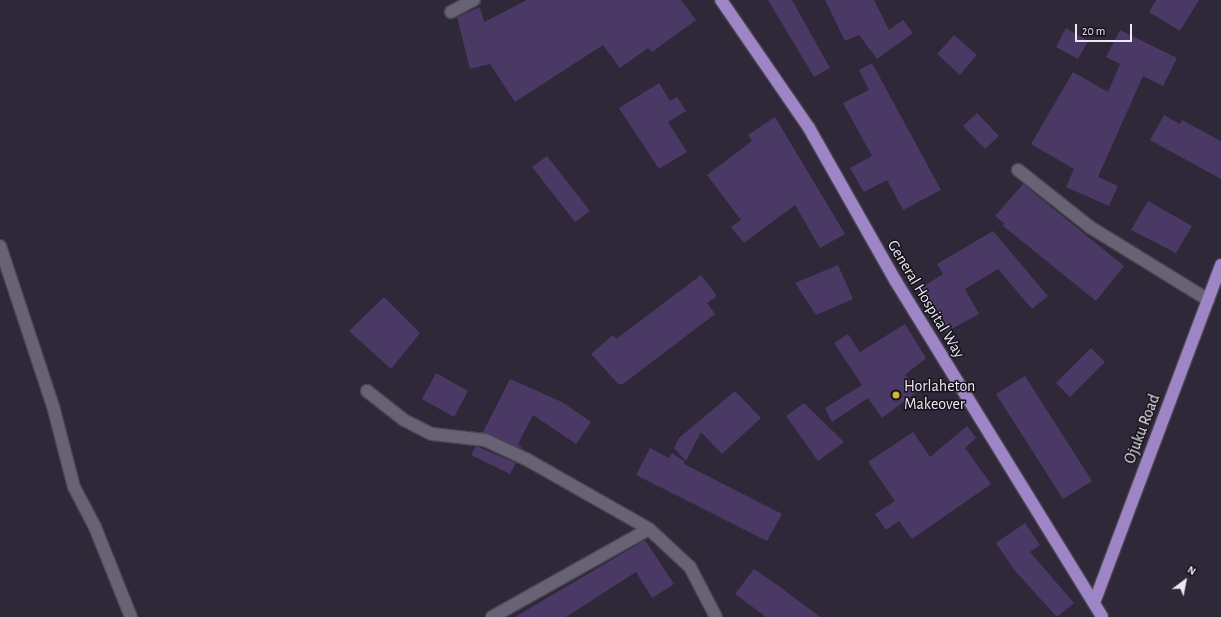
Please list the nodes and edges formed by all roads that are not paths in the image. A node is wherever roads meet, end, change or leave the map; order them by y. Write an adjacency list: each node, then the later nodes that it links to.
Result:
1 (474, 0): 3 (street)
2 (721, 0): 10 (main road, General Hospital Way)
3 (451, 12)
4 (1018, 170): 7 (street)
5 (0, 246): 11 (street)
6 (1221, 265): 7 (main road, Ojuku Road)
7 (1208, 300): 10 (main road, Ojuku Road)
8 (367, 391): 9 (street)
9 (649, 529): 12 (street); 13 (street)
10 (1094, 603): 14 (main road, General Hospital Way)
11 (131, 617)
12 (492, 617)
13 (716, 617)
14 (1102, 617)

